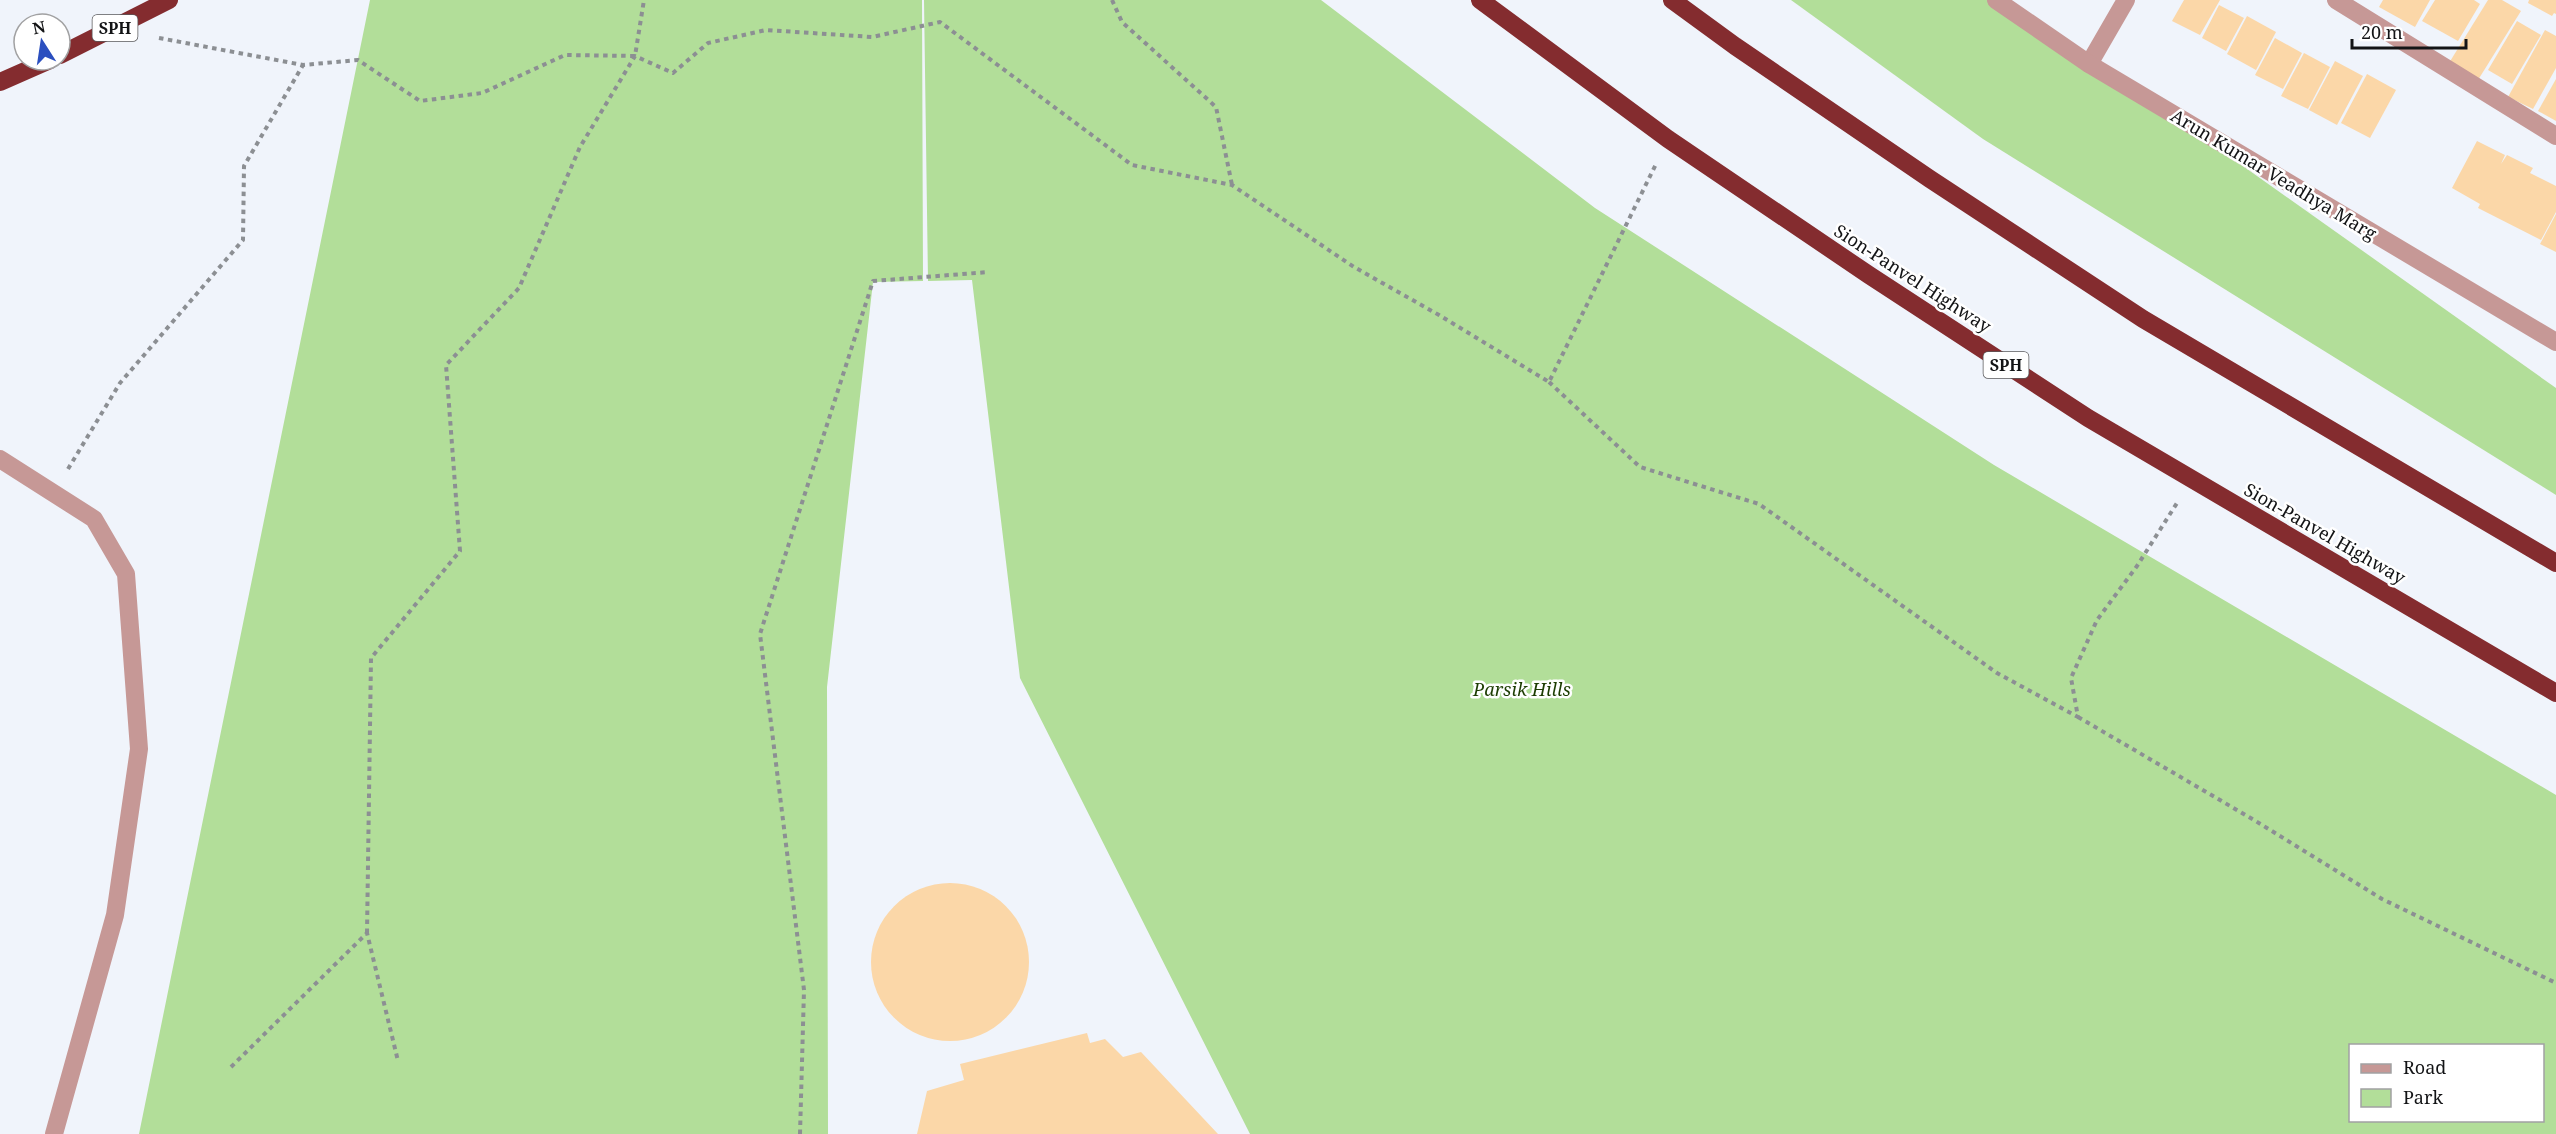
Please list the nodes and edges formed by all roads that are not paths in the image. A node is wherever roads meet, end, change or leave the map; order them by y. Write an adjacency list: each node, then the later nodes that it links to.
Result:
1 (169, 0): 7 (highway, SPH)
2 (1480, 0): 15 (highway, Sion-Panvel Highway / SPH)
3 (1672, 0): 14 (highway)
4 (1996, 0): 8 (street, Arun Kumar Veadhya Marg)
5 (2126, 0): 8 (street)
6 (2336, 0): 11 (street)
7 (72, 49)
8 (2088, 64): 12 (street, Arun Kumar Veadhya Marg)
9 (23, 72): 10 (highway)
10 (0, 82)
11 (2556, 136)
12 (2556, 342)
13 (0, 459): 16 (street)
14 (2556, 563)
15 (2556, 693)
16 (54, 1134)

